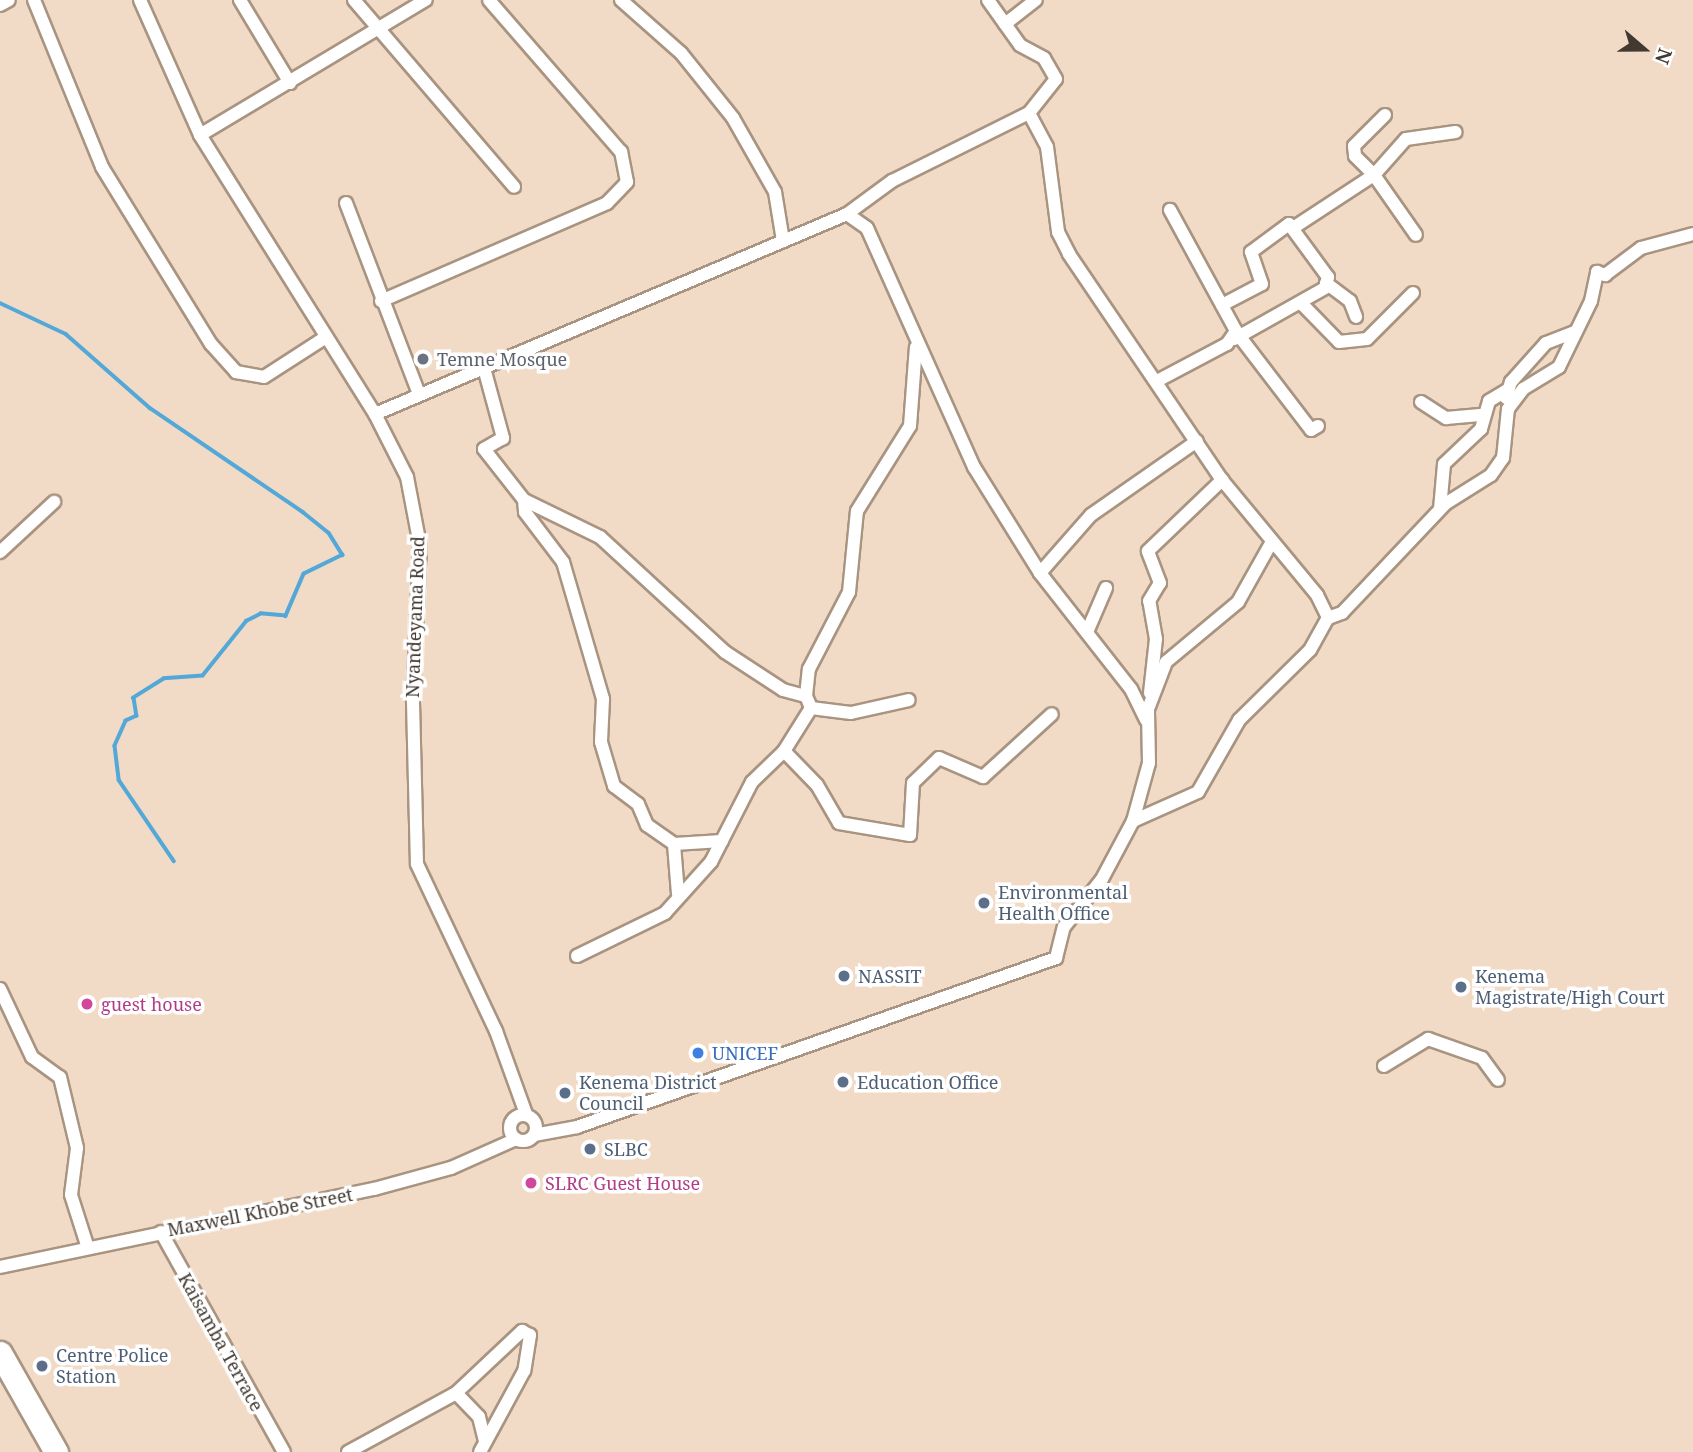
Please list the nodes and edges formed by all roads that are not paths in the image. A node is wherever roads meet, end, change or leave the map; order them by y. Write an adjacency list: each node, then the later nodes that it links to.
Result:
1 (9, 0): 11 (street)
2 (34, 0): 35 (street)
3 (140, 0): 18 (street, Nyandeyama Road)
4 (240, 0): 14 (street)
5 (354, 0): 13 (street)
6 (426, 0): 13 (street)
7 (489, 0): 30 (street)
8 (621, 0): 27 (street)
9 (988, 0): 12 (street)
10 (1036, 0): 12 (street)
11 (0, 5)
12 (1005, 24): 15 (street)
13 (375, 31): 14 (street); 20 (street)
14 (290, 83): 18 (street)
15 (1029, 113): 23 (street); 39 (street)
16 (1385, 115): 19 (street)
17 (1456, 132): 19 (street)
18 (200, 135): 35 (street, Nyandeyama Road)
19 (1374, 175): 24 (street); 26 (street)
20 (513, 187)
21 (346, 203): 30 (street)
22 (1170, 210): 32 (street)
23 (847, 214): 27 (street); 37 (street)
24 (1296, 226): 28 (street); 32 (street)
25 (1693, 234): 34 (street)
26 (1416, 235)
27 (783, 241): 38 (street)
28 (1326, 283): 31 (street); 33 (street)
29 (1413, 293): 31 (street)
30 (381, 301): 41 (street)
31 (1301, 303): 36 (street)
32 (1222, 306): 36 (street)
33 (1356, 317)
34 (1576, 332): 40 (street); 43 (street)
35 (326, 337): 44 (street, Nyandeyama Road)
36 (1237, 338): 39 (street); 46 (street)
37 (916, 347): 54 (street); 60 (street)
38 (484, 368): 41 (street); 49 (street)
39 (1157, 381): 47 (street)
40 (1507, 390): 43 (street); 45 (street)
41 (418, 392): 44 (street)
42 (1421, 402): 45 (street)
43 (1508, 408): 51 (street)
44 (375, 414): 75 (street, Nyandeyama Road)
45 (1483, 415): 51 (street)
46 (1318, 426)
47 (1197, 441): 48 (street); 54 (street)
48 (1222, 480): 52 (street); 63 (street)
49 (524, 500): 60 (street); 69 (street)
50 (54, 502): 53 (street)
51 (1440, 509): 58 (street)
52 (1270, 545): 58 (street); 63 (street)
53 (0, 552)
54 (1040, 573): 57 (street)
55 (1106, 588): 56 (street)
56 (1095, 608): 57 (street); 59 (street)
57 (1074, 615): 59 (street)
58 (1328, 618): 67 (street)
59 (1087, 632): 65 (street)
60 (806, 696): 62 (street)
61 (909, 700): 62 (street)
62 (811, 708): 66 (street)
63 (1148, 709): 65 (street)
64 (1052, 714): 66 (street)
65 (1148, 726): 67 (street)
66 (784, 751): 68 (street)
67 (1133, 821): 76 (street)
68 (722, 841): 69 (street); 70 (street)
69 (674, 844): 70 (street)
70 (678, 894): 71 (street)
71 (577, 956)
72 (0, 989): 79 (street)
73 (1384, 1066): 74 (street)
74 (1498, 1080)
75 (526, 1114): 76 (street, Nyandeyama Road); 77 (street)
76 (534, 1135): 77 (street, Maxwell Khobe Street)
77 (516, 1139): 78 (street, Maxwell Khobe Street)
78 (161, 1231): 79 (street, Maxwell Khobe Street); 85 (street, Kaisamba Terrace)
79 (87, 1245): 80 (street, Maxwell Khobe Street)
80 (0, 1267)
81 (0, 1353): 84 (highway)
82 (456, 1393): 83 (street); 83 (street); 86 (street)
83 (483, 1446)
84 (56, 1452)
85 (284, 1452)
86 (348, 1452)

